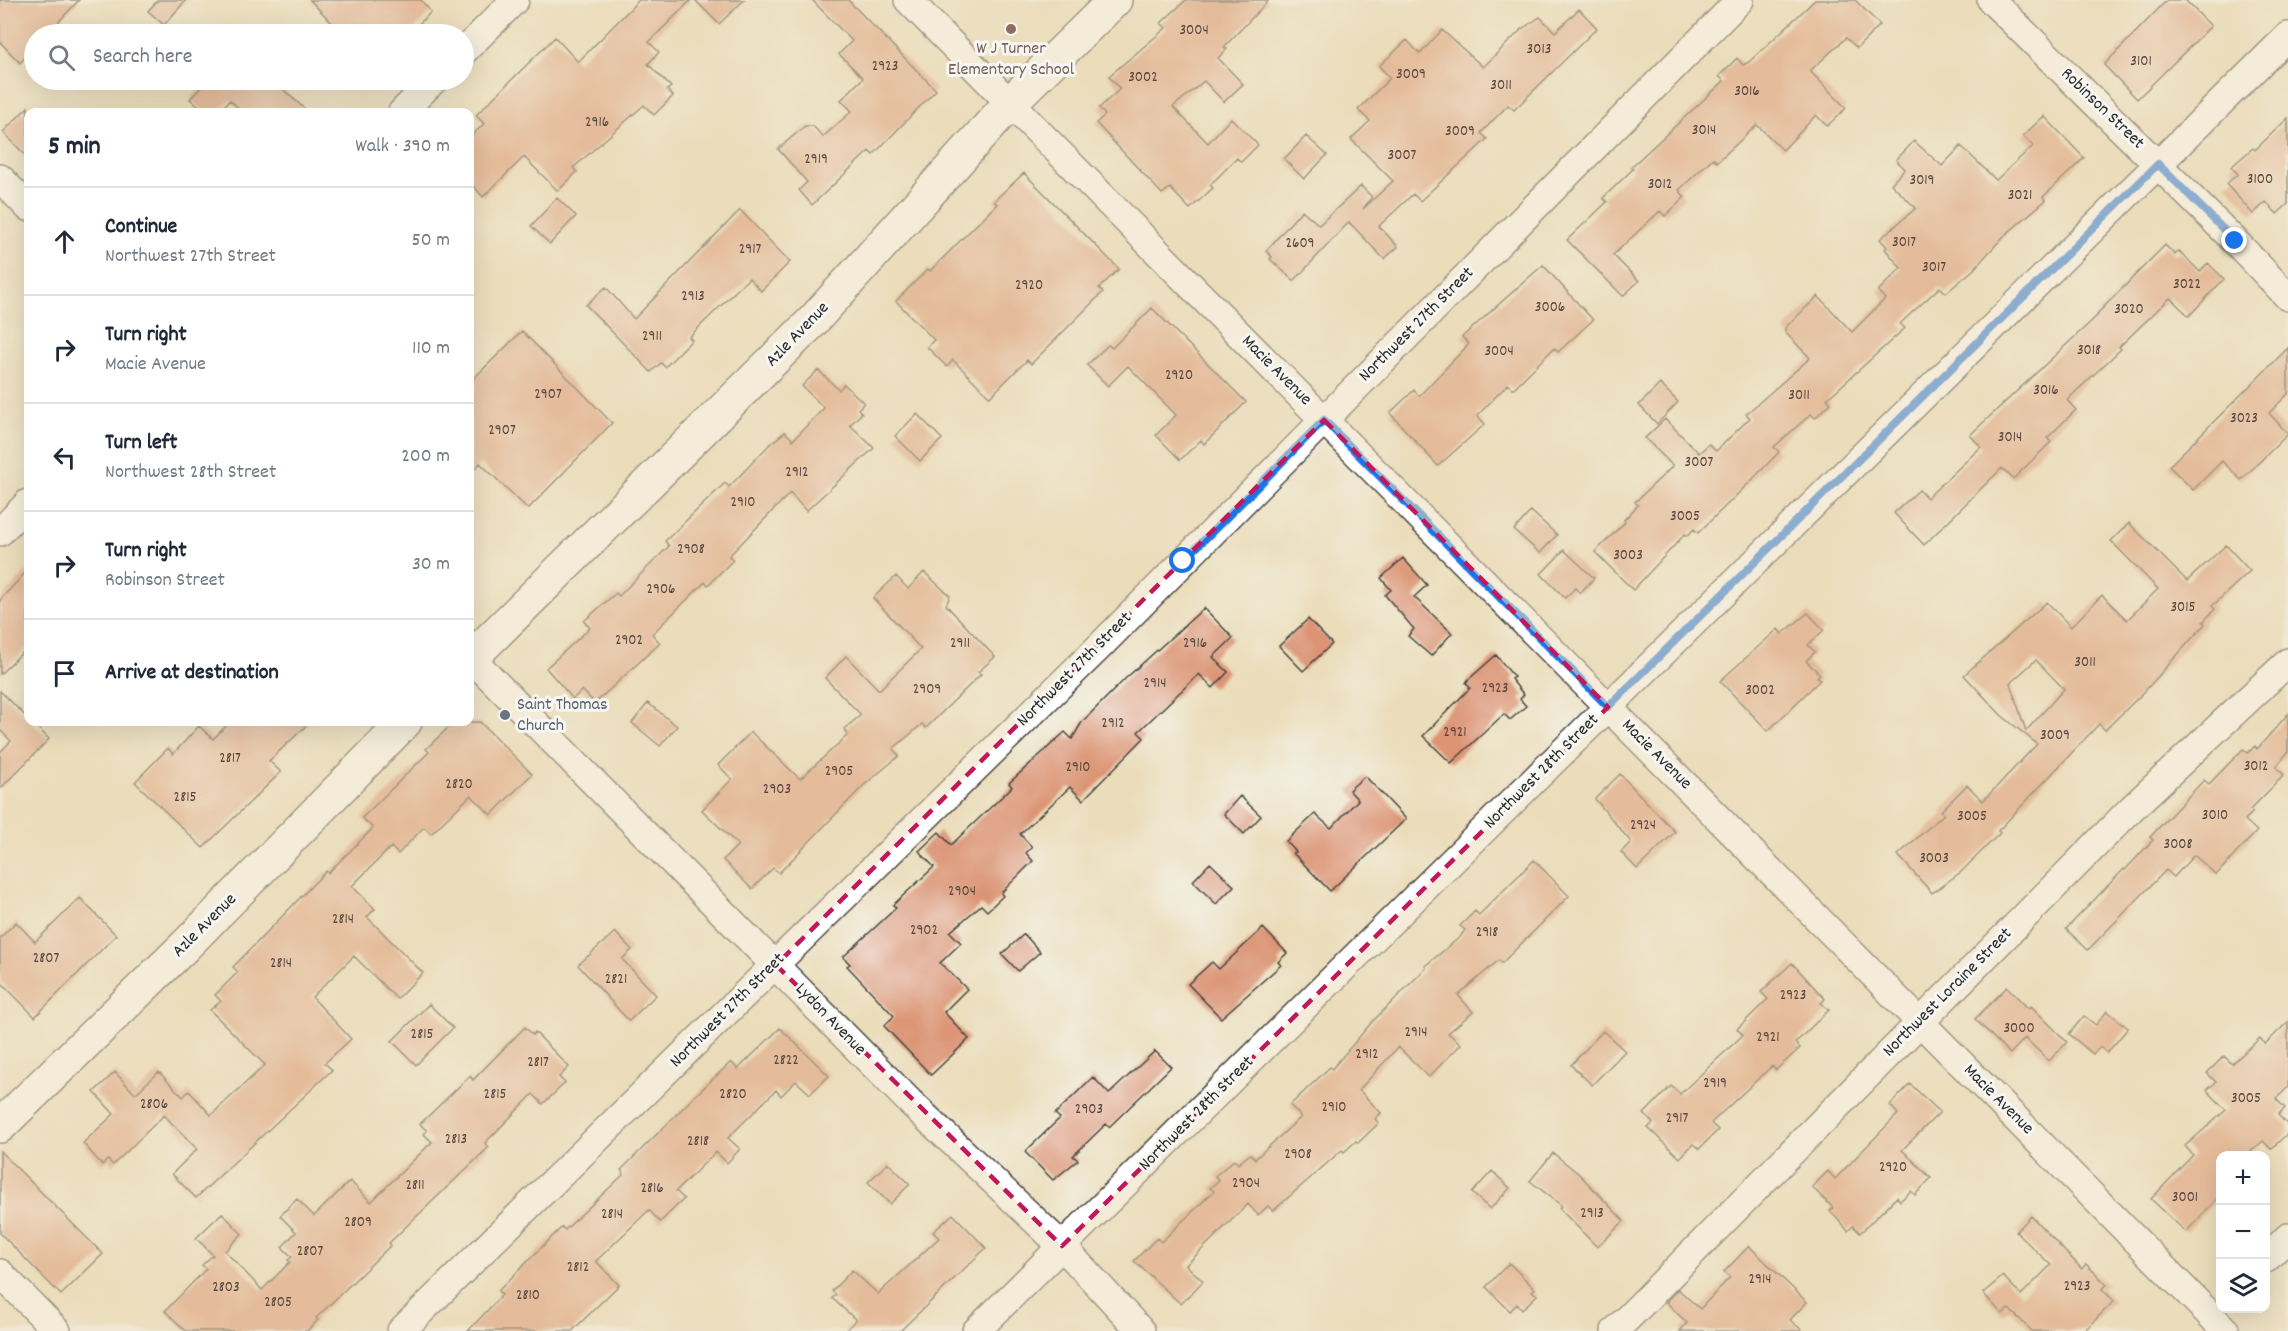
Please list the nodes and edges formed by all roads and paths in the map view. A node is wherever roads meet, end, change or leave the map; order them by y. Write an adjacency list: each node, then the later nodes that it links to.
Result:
1 (515, 0): 7 (street)
2 (908, 0): 9 (street, Macie Avenue)
3 (1115, 0): 9 (main road, Azle Avenue)
4 (1740, 0): 15 (street, Northwest 27th Street)
5 (1991, 0): 11 (street, Robinson Street)
6 (2288, 36): 11 (street, Northwest 28th Street)
7 (474, 41)
8 (424, 90): 10 (street)
9 (1010, 103): 15 (street, Macie Avenue); 18 (main road, Azle Avenue)
10 (406, 108)
11 (2158, 164): 14 (street, Robinson Street); 21 (street, Northwest 28th Street)
12 (0, 178): 13 (street)
13 (24, 203)
14 (2288, 297)
15 (1324, 420): 21 (street, Macie Avenue); 23 (street, Northwest 27th Street)
16 (24, 506): 17 (street)
17 (0, 532)
18 (474, 654)
19 (474, 662): 23 (street, Lydon Avenue)
20 (2288, 662): 24 (street, Northwest Loraine Street)
21 (1608, 707): 24 (street, Macie Avenue); 27 (street, Northwest 28th Street)
22 (401, 726): 25 (main road, Azle Avenue)
23 (776, 965): 27 (street, Lydon Avenue); 32 (street, Northwest 27th Street)
24 (1920, 1022): 30 (street, Macie Avenue); 35 (street, Northwest Loraine Street)
25 (0, 1126)
26 (2288, 1237): 28 (street)
27 (1062, 1246): 33 (street, Northwest 28th Street); 34 (street, Lydon Avenue)
28 (2270, 1254)
29 (0, 1273): 31 (street)
30 (2213, 1320)
31 (57, 1331)
32 (401, 1331)
33 (976, 1331)
34 (1141, 1331)
35 (1615, 1331)

